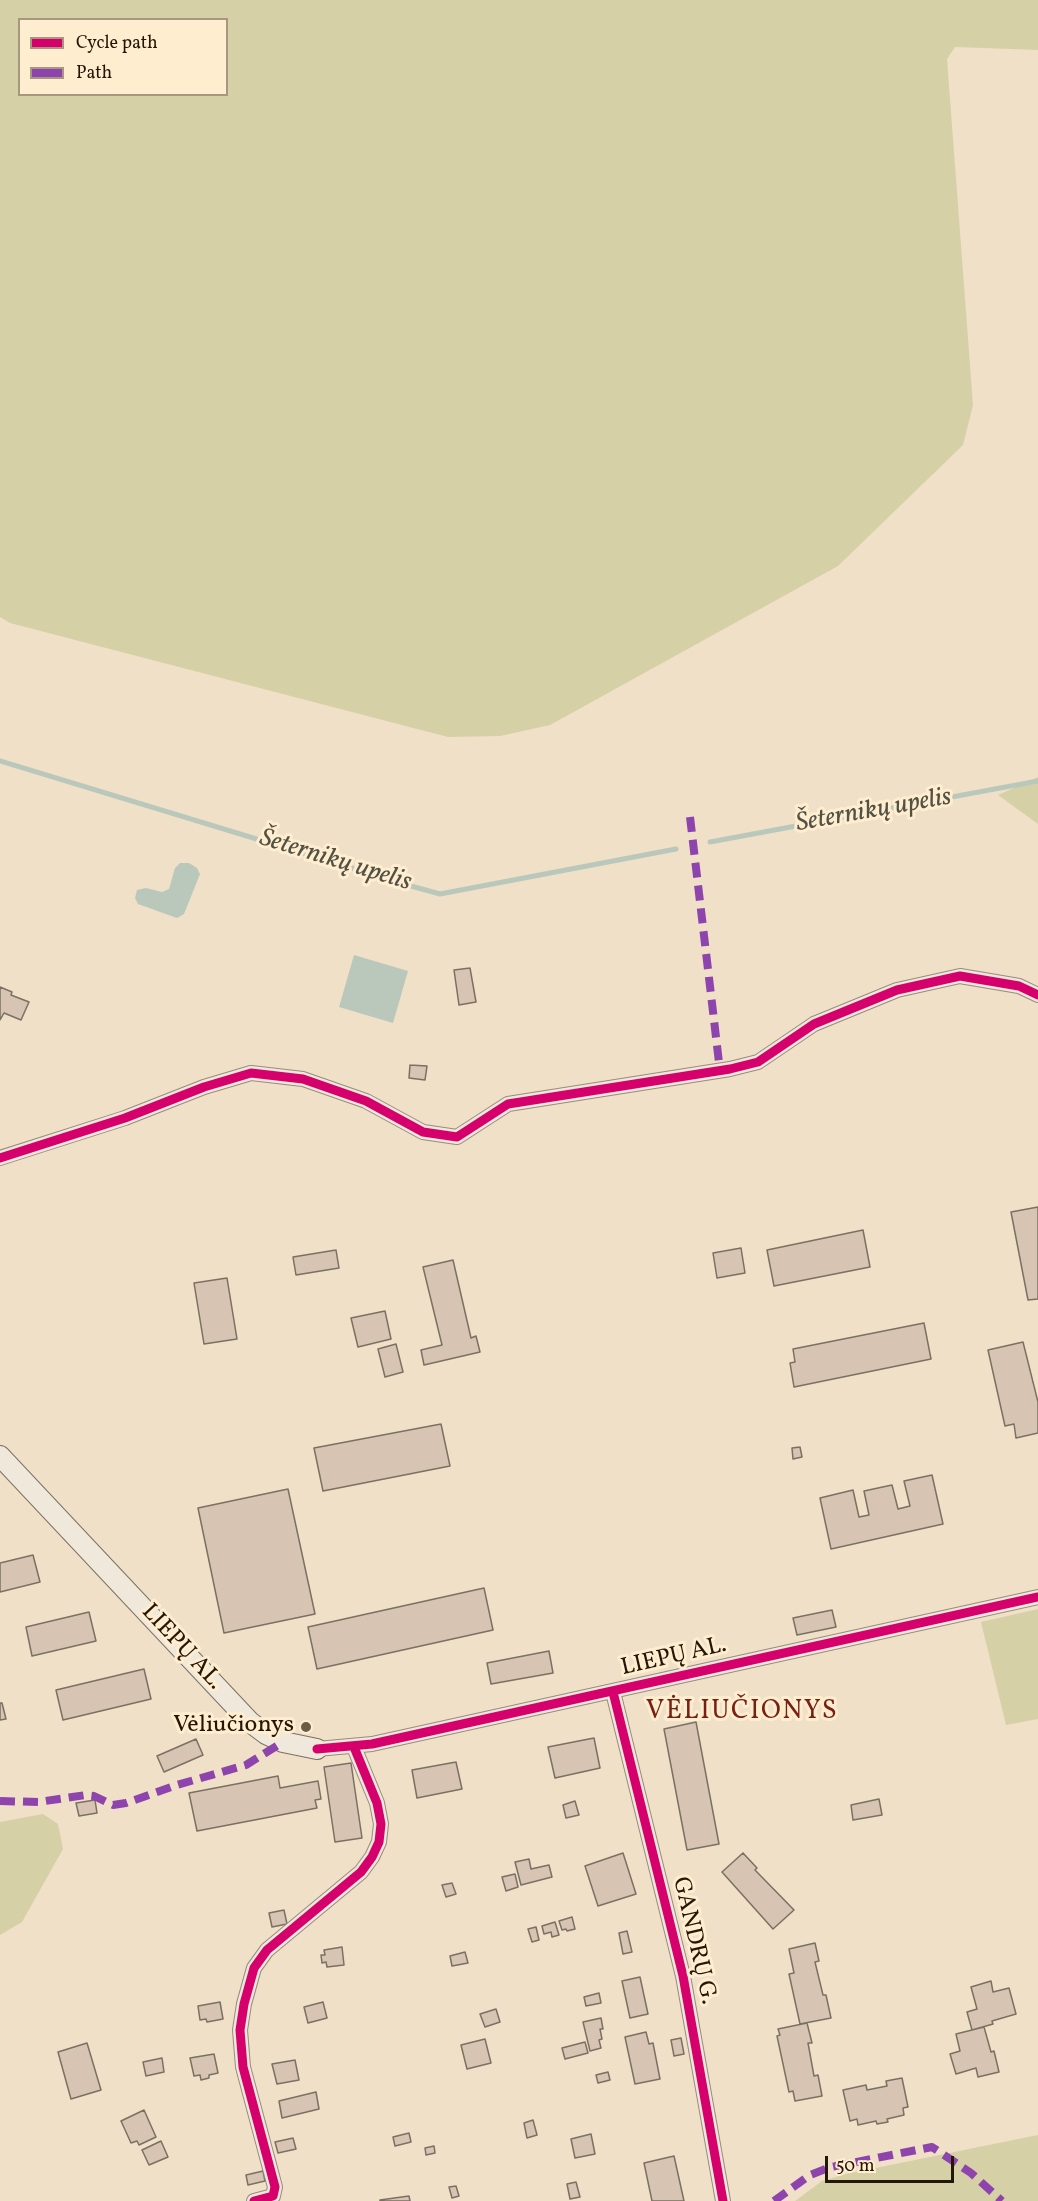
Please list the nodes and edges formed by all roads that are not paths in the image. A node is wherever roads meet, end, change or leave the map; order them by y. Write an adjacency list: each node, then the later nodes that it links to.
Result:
1 (1038, 995): 2 (street)
2 (0, 1158)
3 (0, 1456): 7 (main road, LIEPŲ AL.)
4 (1038, 1596): 5 (street, LIEPŲ AL.)
5 (613, 1692): 6 (street, LIEPŲ AL.); 9 (street, GANDRŲ G.)
6 (354, 1747): 7 (street, LIEPŲ AL.); 8 (street)
7 (317, 1749)
8 (254, 2201)
9 (723, 2201)

